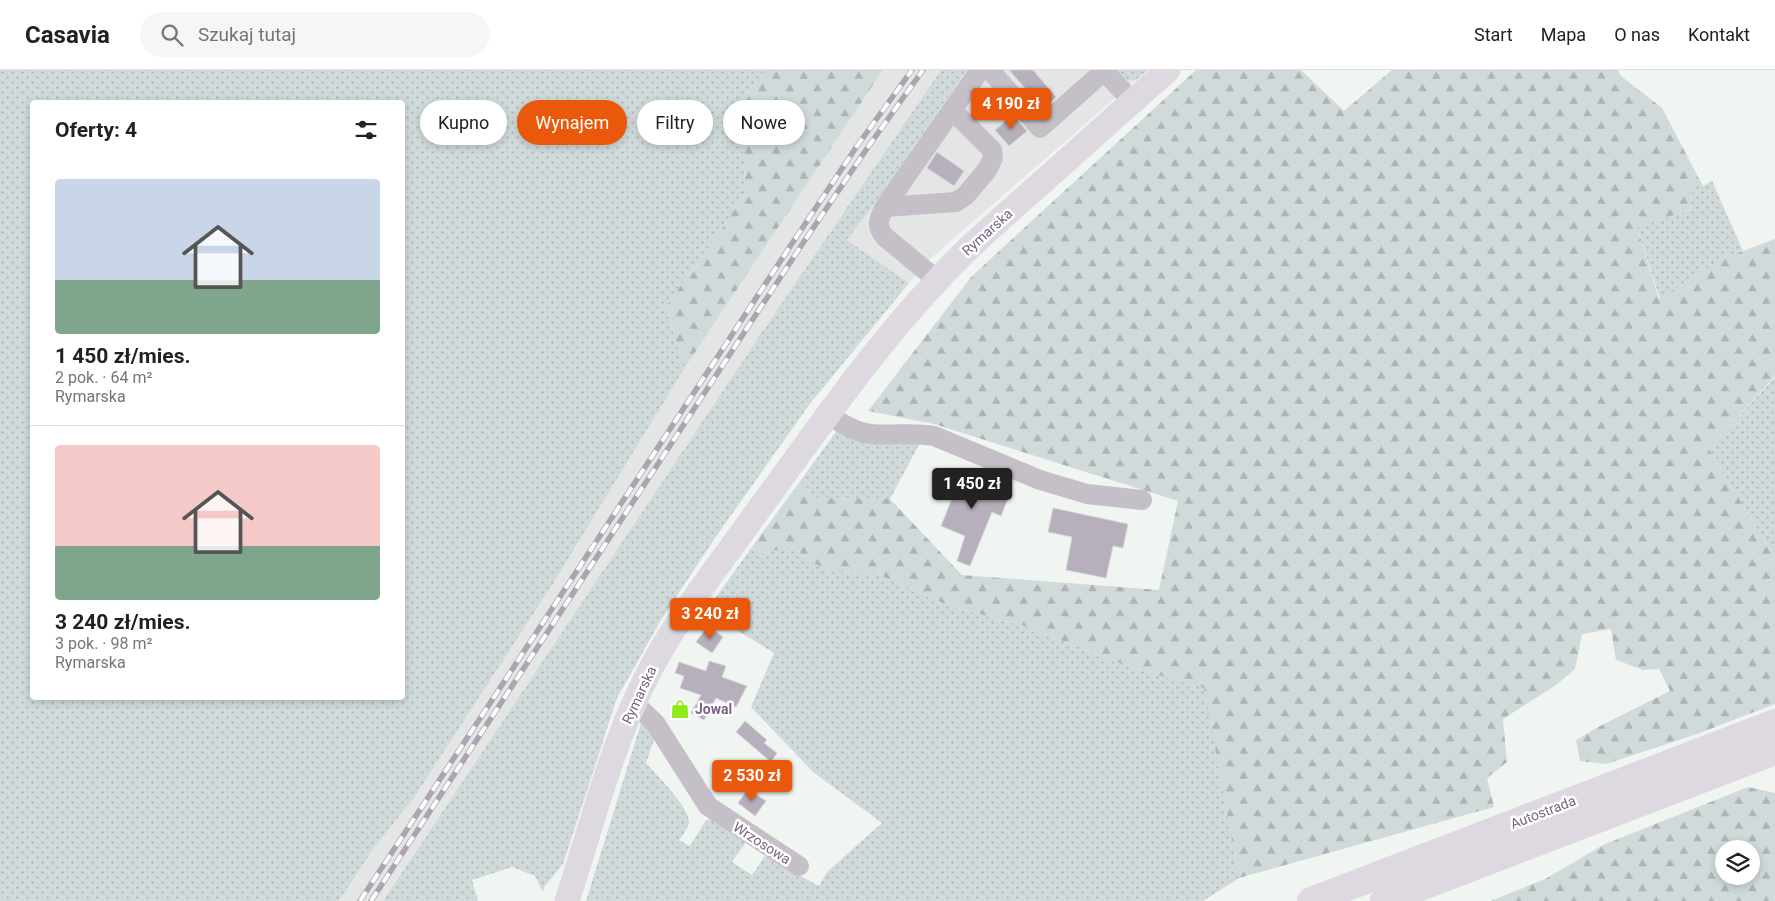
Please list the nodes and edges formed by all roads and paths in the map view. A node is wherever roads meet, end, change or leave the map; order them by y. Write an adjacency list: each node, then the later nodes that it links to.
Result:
1 (980, 70): 6 (street)
2 (990, 70): 4 (street)
3 (1168, 70): 5 (main road, Rymarska)
4 (1103, 71): 5 (street)
5 (1132, 101): 8 (main road, Rymarska)
6 (952, 110): 7 (street); 7 (street)
7 (885, 207): 8 (street)
8 (937, 280): 9 (main road, Rymarska)
9 (828, 414): 10 (street); 11 (main road, Rymarska)
10 (1142, 500)
11 (634, 703): 14 (street, Wrzosowa); 15 (main road, Rymarska)
12 (1775, 723): 16 (highway, Autostrada)
13 (1775, 751): 17 (highway, Autostrada)
14 (799, 866)
15 (567, 901)
16 (1311, 901)
17 (1384, 901)

